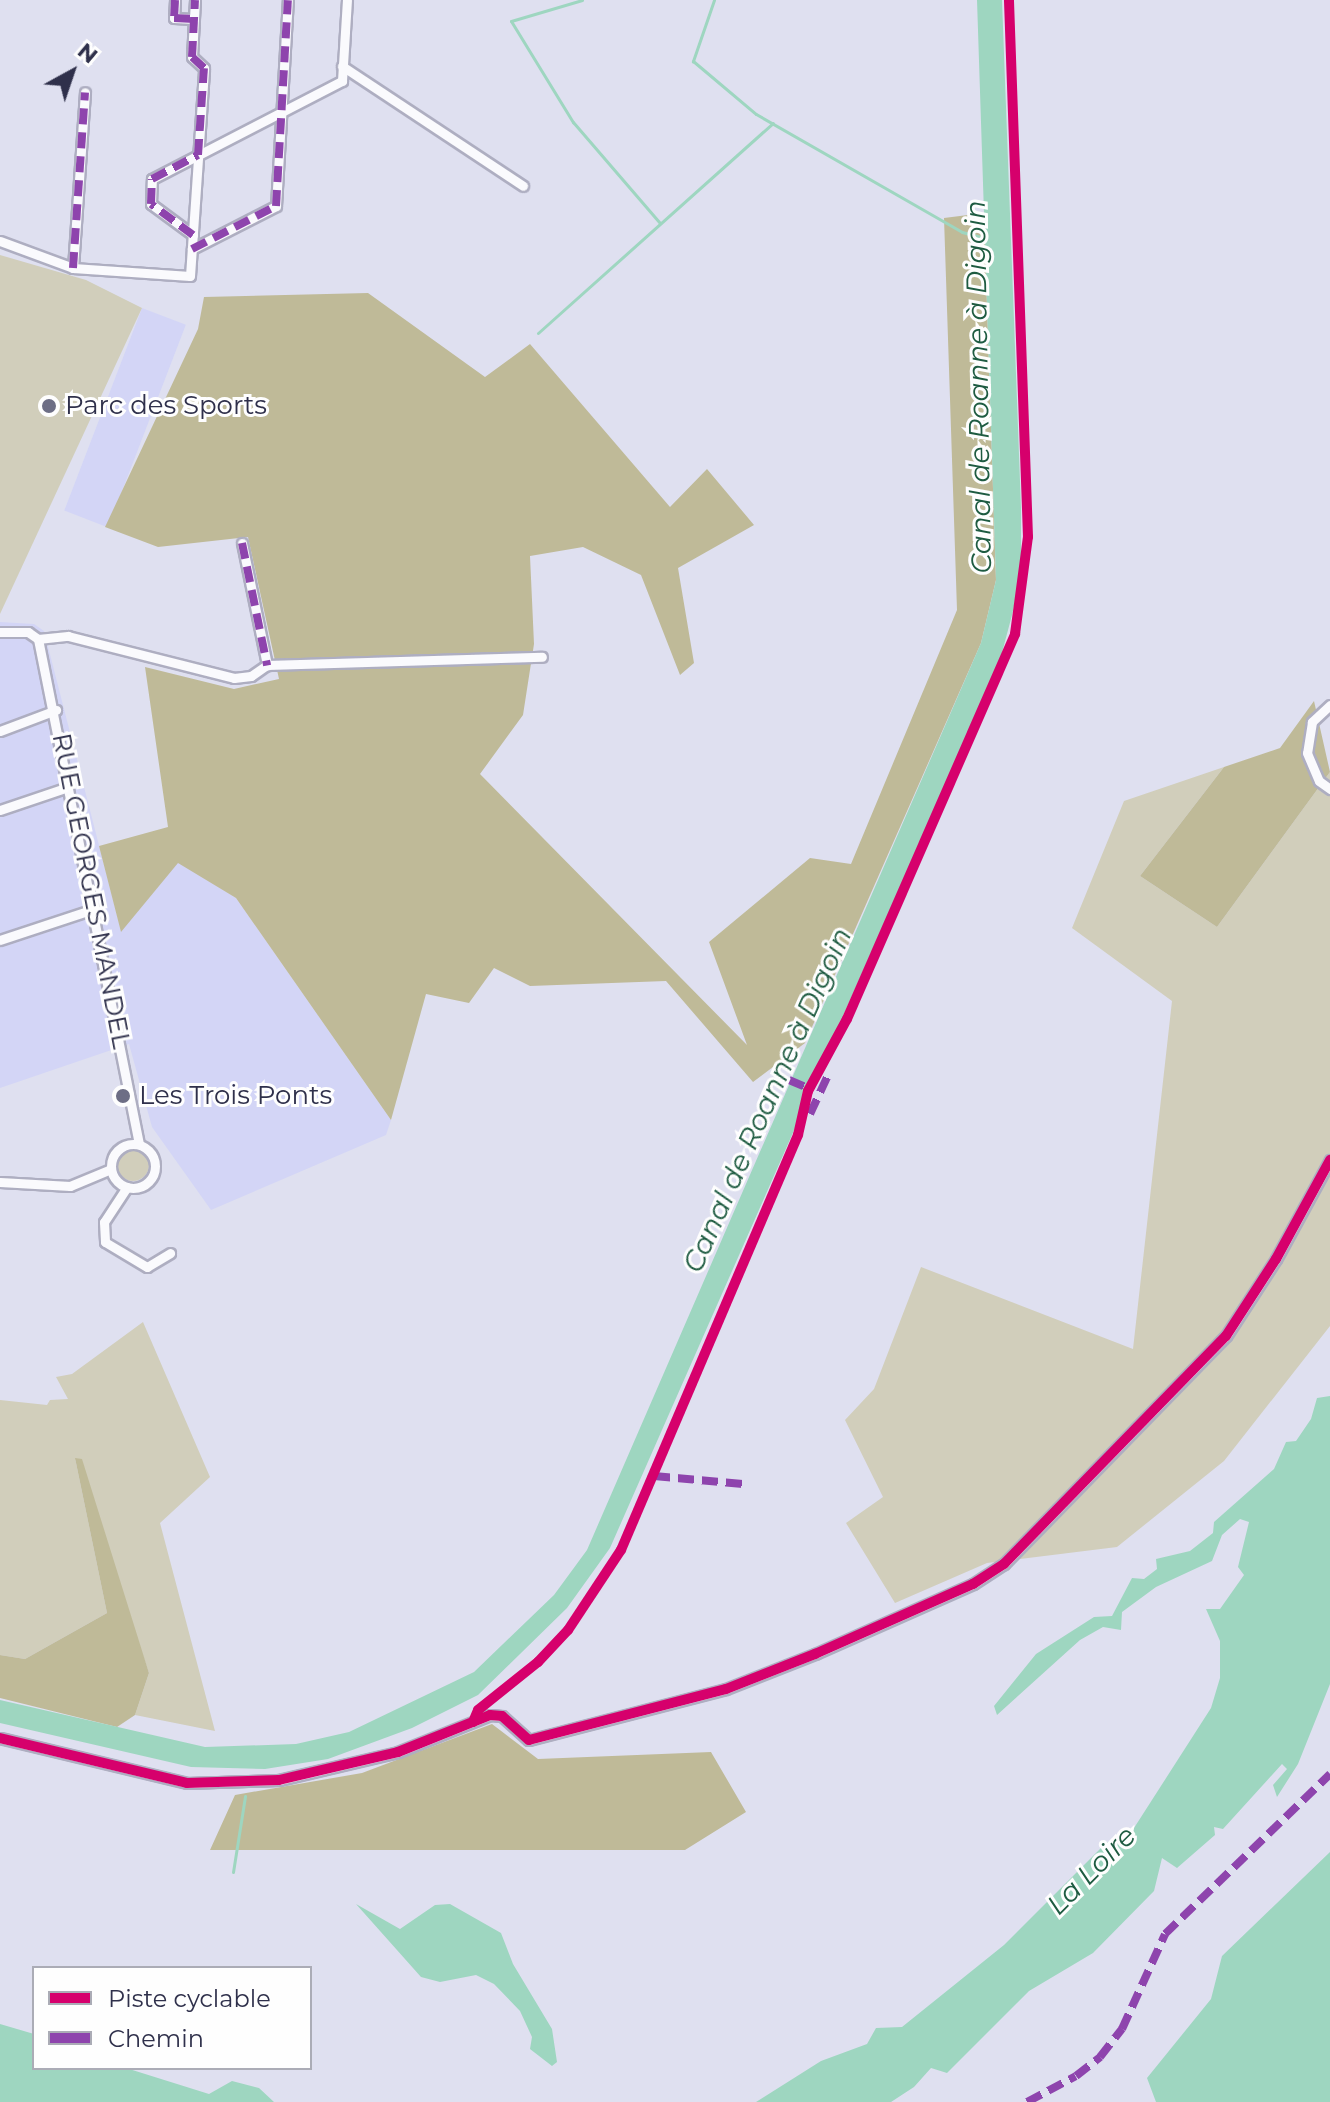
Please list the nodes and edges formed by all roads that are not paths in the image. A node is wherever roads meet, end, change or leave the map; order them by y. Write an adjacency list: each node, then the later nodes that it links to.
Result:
1 (175, 0): 5 (street)
2 (195, 0): 5 (street)
3 (288, 0): 8 (street)
4 (347, 0): 6 (street)
5 (194, 19): 9 (street)
6 (342, 66): 8 (street); 10 (street)
7 (85, 92): 14 (street)
8 (281, 113): 9 (street); 13 (street)
9 (198, 155): 11 (street); 11 (street)
10 (523, 186)
11 (193, 235): 13 (street)
12 (0, 241): 14 (street)
13 (192, 249): 14 (street)
14 (73, 268)
15 (242, 543): 19 (street)
16 (0, 632): 17 (street)
17 (38, 639): 19 (street); 21 (street, RUE GEORGES MANDEL)
18 (542, 657): 19 (street)
19 (267, 665)
20 (1330, 705): 24 (street)
21 (56, 710): 22 (street); 23 (street, RUE GEORGES MANDEL)
22 (0, 731)
23 (68, 787): 25 (street); 26 (street, RUE GEORGES MANDEL)
24 (1330, 789)
25 (0, 810)
26 (94, 909): 27 (street); 28 (street, RUE GEORGES MANDEL)
27 (0, 940)
28 (139, 1144): 30 (street); 32 (street, RUE GEORGES MANDEL)
29 (1330, 1160): 34 (street)
30 (111, 1169): 31 (street); 32 (street)
31 (0, 1182)
32 (127, 1187): 33 (street)
33 (170, 1253)
34 (0, 1738)

